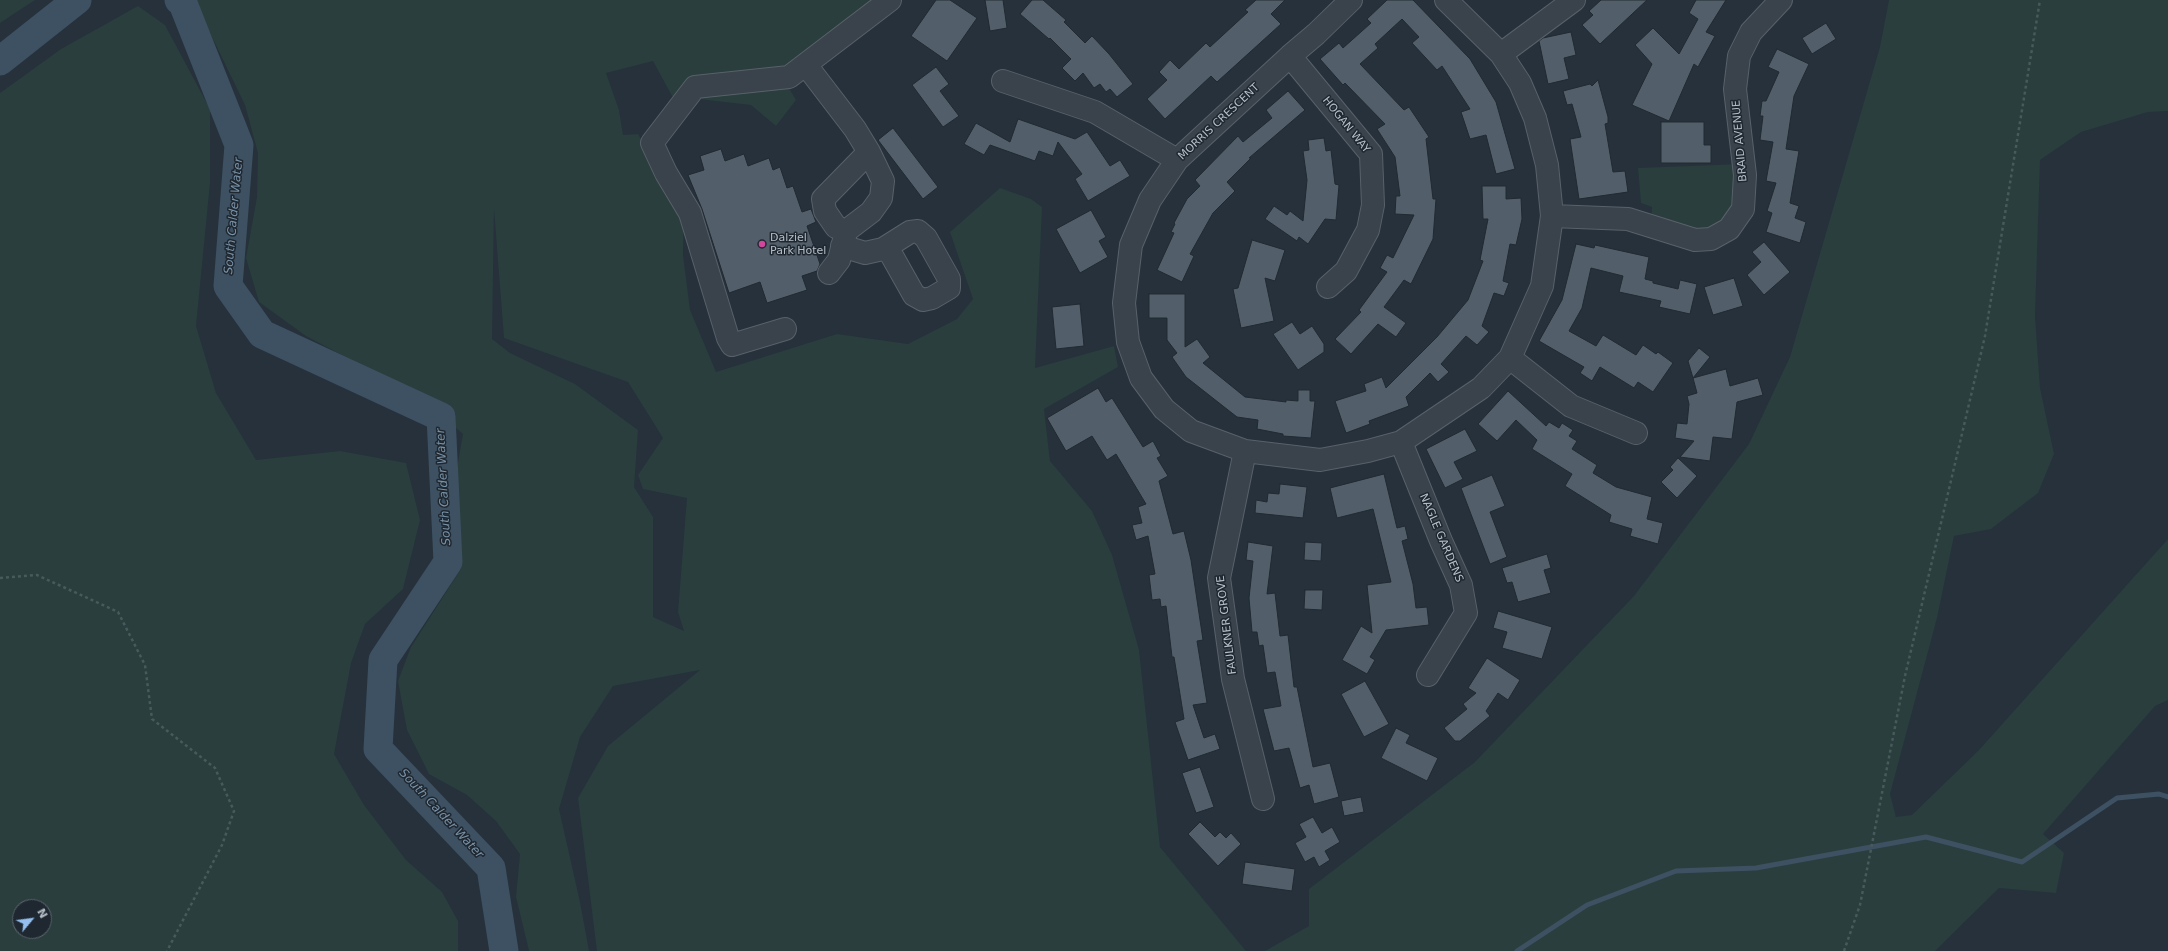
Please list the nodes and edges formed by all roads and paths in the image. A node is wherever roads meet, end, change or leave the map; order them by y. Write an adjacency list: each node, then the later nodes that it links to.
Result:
1 (890, 0): 9 (street)
2 (1351, 0): 8 (street, MORRIS CRESCENT)
3 (1446, 0): 7 (street, MORRIS CRESCENT)
4 (1574, 0): 7 (street)
5 (1781, 0): 13 (street, BRAID AVENUE)
6 (2040, 0): 27 (path)
7 (1500, 54): 13 (street, MORRIS CRESCENT)
8 (1290, 56): 12 (street, MORRIS CRESCENT); 17 (street, HOGAN WAY)
9 (806, 65): 11 (street); 18 (street)
10 (1003, 81): 12 (street)
11 (869, 152): 14 (street); 14 (street)
12 (1177, 160): 22 (street, MORRIS CRESCENT)
13 (1552, 216): 19 (street, MORRIS CRESCENT)
14 (844, 238): 15 (street); 16 (street)
15 (887, 247)
16 (829, 273)
17 (1328, 287)
18 (785, 329)
19 (1510, 358): 20 (street); 21 (street, MORRIS CRESCENT)
20 (1636, 433)
21 (1401, 442): 22 (street, MORRIS CRESCENT); 24 (street, NAGLE GARDENS)
22 (1245, 451): 25 (street, FAULKNER GROVE)
23 (0, 578): 26 (path)
24 (1428, 675)
25 (1263, 799)
26 (167, 951)
27 (1844, 951)

